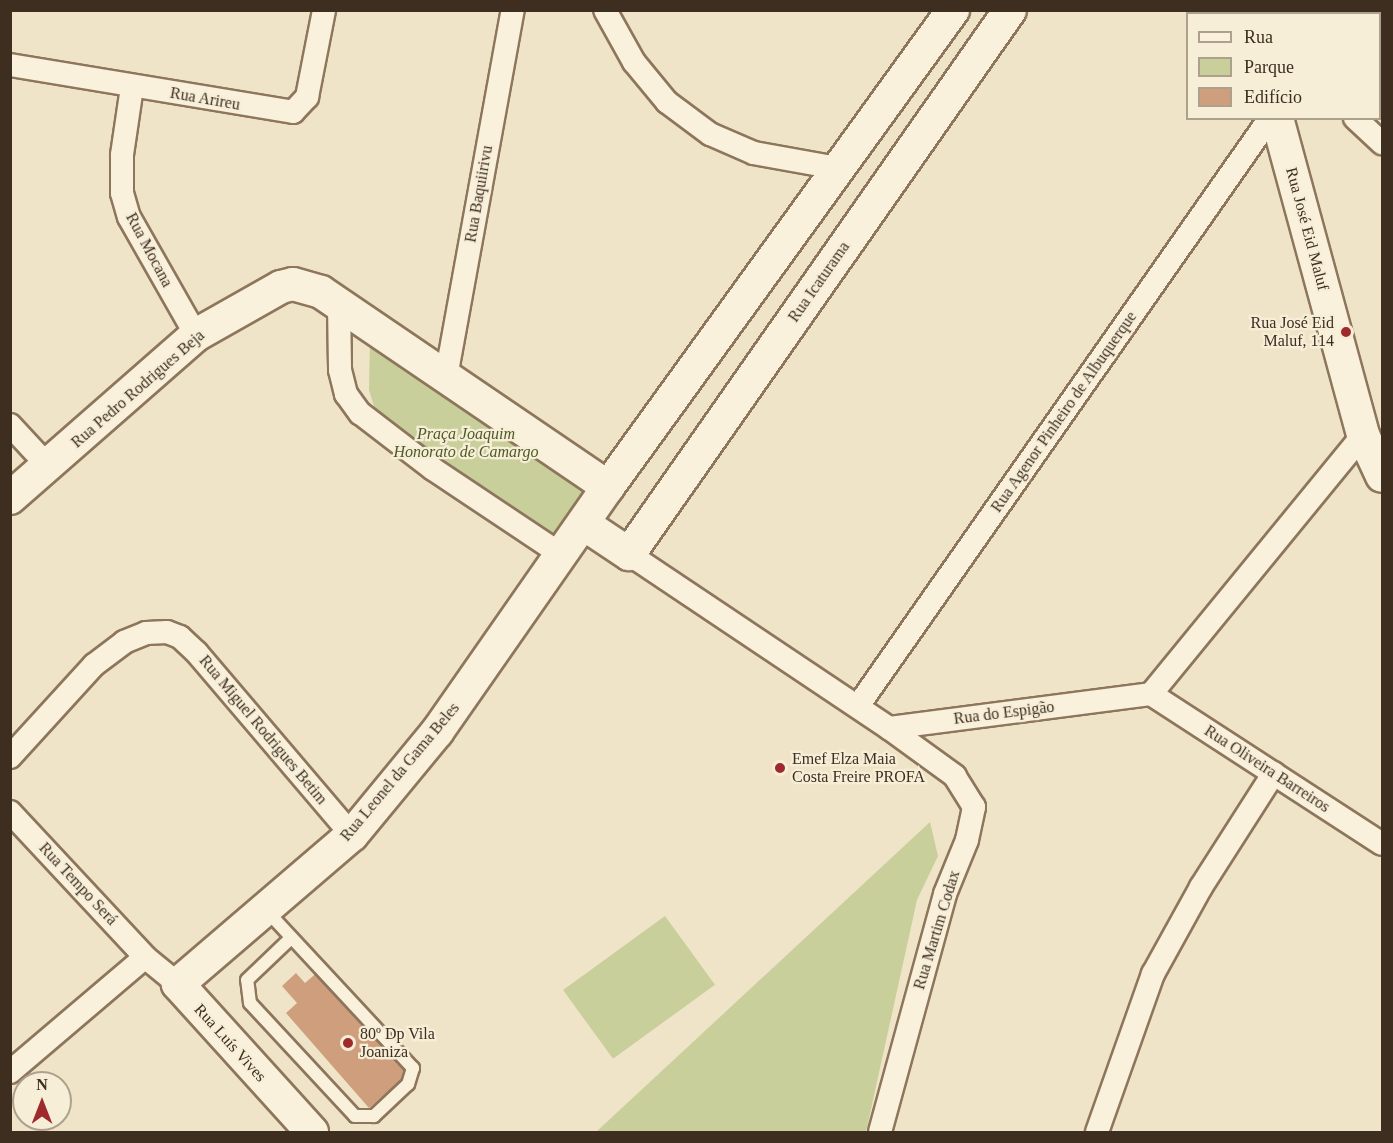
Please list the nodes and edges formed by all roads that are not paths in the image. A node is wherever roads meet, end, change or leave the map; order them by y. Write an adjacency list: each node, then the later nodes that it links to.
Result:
1 (324, 10): 7 (street, Rua Arireu)
2 (513, 10): 15 (street, Rua Baquiirivu)
3 (605, 10): 12 (street)
4 (952, 10): 12 (street)
5 (1010, 10): 23 (street, Rua Icaturama)
6 (10, 65): 7 (street, Rua Arireu)
7 (132, 87): 14 (street, Rua Mocana)
8 (1269, 120): 26 (street, Rua Agenor Pinheiro de Albuquerque)
9 (1278, 120): 17 (street, Rua José Eid Maluf)
10 (1357, 120): 11 (street)
11 (1383, 143)
12 (837, 168): 20 (street)
13 (339, 304): 14 (street, Rua Pedro Rodrigues Beja); 15 (street); 24 (street)
14 (196, 335): 18 (street, Rua Pedro Rodrigues Beja)
15 (446, 377): 20 (street)
16 (10, 424): 18 (street)
17 (1363, 435): 19 (street, Rua José Eid Maluf); 25 (street)
18 (48, 466): 21 (street, Rua Pedro Rodrigues Beja)
19 (1383, 476)
20 (608, 487): 22 (street)
21 (10, 498)
22 (584, 524): 23 (street); 24 (street, Rua Leonel da Gama Beles)
23 (629, 554): 26 (street)
24 (562, 555): 31 (street, Rua Leonel da Gama Beles)
25 (1152, 694): 27 (street, Rua do Espigão); 29 (street, Rua Oliveira Barreiros)
26 (858, 706): 27 (street)
27 (888, 728): 39 (street, Rua Martim Codax)
28 (10, 757): 31 (street, Rua Miguel Rodrigues Betim)
29 (1274, 773): 32 (street, Rua Oliveira Barreiros); 40 (street)
30 (10, 812): 35 (street, Rua Tempo Será)
31 (352, 835): 33 (street, Rua Leonel da Gama Beles)
32 (1383, 844)
33 (265, 909): 34 (lane); 36 (street, Rua Leonel da Gama Beles)
34 (291, 938): 34 (lane)
35 (145, 957): 36 (street, Rua Luís Vives); 37 (street)
36 (178, 984): 38 (street, Rua Luís Vives)
37 (10, 1072)
38 (312, 1132)
39 (880, 1132)
40 (1097, 1132)

